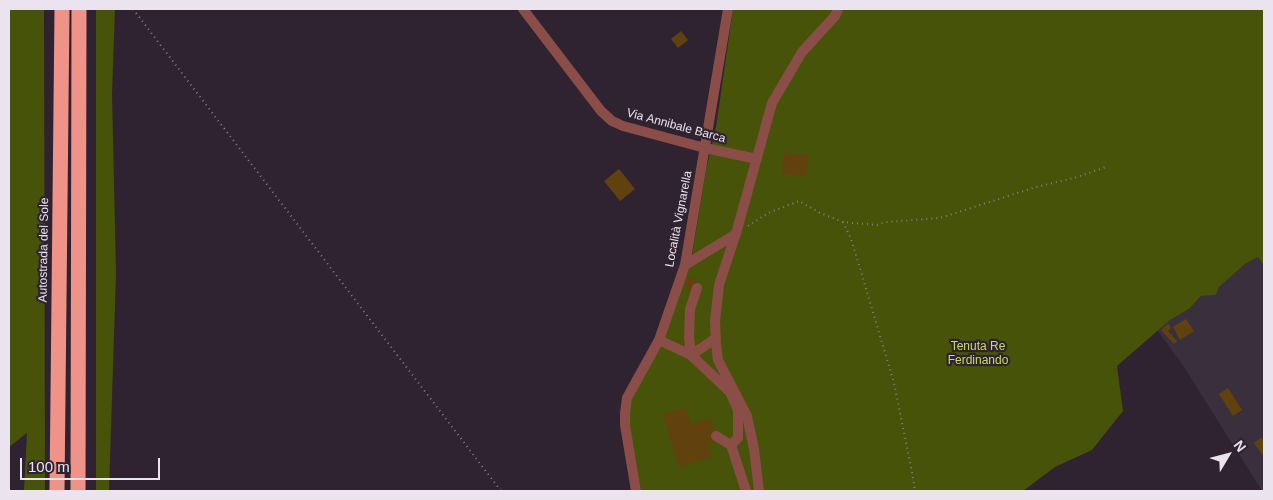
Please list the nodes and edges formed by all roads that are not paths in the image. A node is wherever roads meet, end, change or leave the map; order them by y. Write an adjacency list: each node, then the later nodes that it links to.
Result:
1 (62, 9): 16 (highway, Autostrada del Sole)
2 (79, 9): 17 (highway)
3 (523, 9): 6 (street, Via Annibale Barca)
4 (728, 9): 6 (street, Località Vignarella)
5 (838, 9): 7 (street)
6 (705, 148): 7 (street, Via Annibale Barca); 9 (street, Località Vignarella)
7 (757, 159): 8 (street)
8 (736, 234): 9 (street); 12 (street)
9 (685, 265): 11 (street, Località Vignarella)
10 (697, 288): 13 (street)
11 (659, 340): 13 (street); 18 (street, Località Vignarella)
12 (715, 340): 13 (street); 20 (street)
13 (691, 354): 15 (street)
14 (716, 436): 15 (street)
15 (731, 445): 19 (street)
16 (57, 491)
17 (78, 491)
18 (636, 491)
19 (746, 491)
20 (759, 491)

